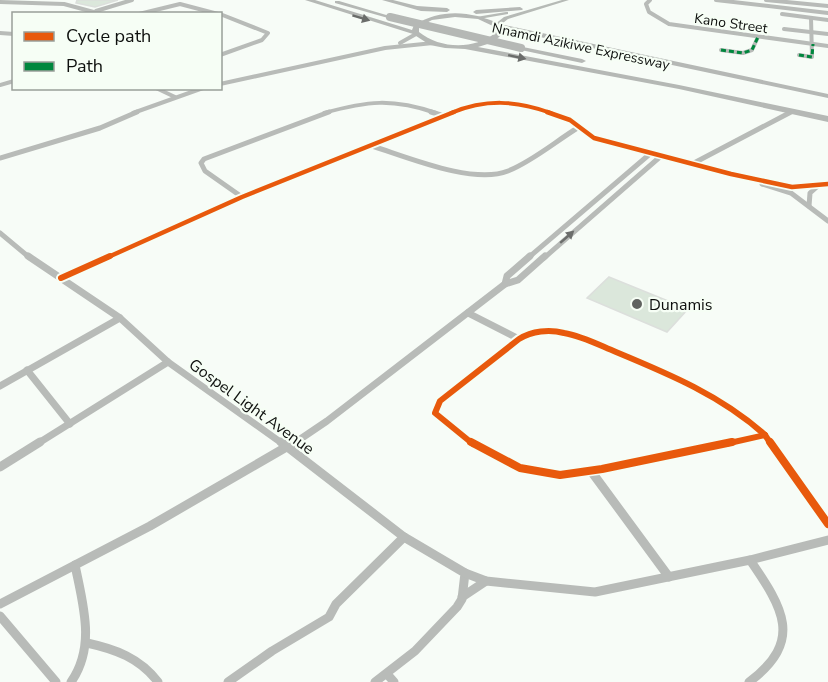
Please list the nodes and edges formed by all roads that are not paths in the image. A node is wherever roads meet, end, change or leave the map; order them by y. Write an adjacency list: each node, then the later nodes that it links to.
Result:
1 (132, 0): 16 (street)
2 (308, 0): 29 (highway, one-way to 29)
3 (330, 0): 49 (highway, Nnamdi Azikiwe Expressway, bridge)
4 (356, 0): 46 (highway, Nnamdi Azikiwe Expressway)
5 (385, 0): 13 (highway)
6 (552, 0): 14 (main road)
7 (567, 0): 14 (main road)
8 (650, 0): 32 (street, Kano Street)
9 (716, 0): 19 (street)
10 (766, 0): 12 (street)
11 (0, 2): 15 (street)
12 (828, 6)
13 (416, 8): 14 (highway); 22 (highway)
14 (524, 10): 23 (main road); 26 (main road); 31 (highway)
15 (94, 12)
16 (102, 12)
17 (147, 12): 18 (street)
18 (211, 12)
19 (828, 13)
20 (782, 14): 24 (street)
21 (222, 15): 39 (street)
22 (455, 15): 23 (highway); 29 (highway)
23 (479, 17): 26 (highway, Nnamdi Azikiwe Expressway)
24 (811, 18): 25 (street); 28 (street)
25 (828, 20)
26 (497, 25): 31 (highway, Nnamdi Azikiwe Expressway); 35 (highway)
27 (784, 29): 28 (street)
28 (813, 32): 30 (street); 34 (street)
29 (415, 33): 33 (highway); 37 (street)
30 (828, 34)
31 (536, 35): 41 (highway, Nnamdi Azikiwe Expressway)
32 (758, 37): 34 (street, Kano Street); 38 (street)
33 (436, 44): 35 (highway); 37 (street)
34 (813, 44): 36 (street, Kano Street); 40 (street)
35 (460, 46): 43 (highway, Nnamdi Azikiwe Expressway, one-way to 43)
36 (828, 46)
37 (385, 48): 42 (street)
38 (721, 50)
39 (222, 54)
40 (799, 55)
41 (706, 71): 46 (highway); 47 (highway, Nnamdi Azikiwe Expressway)
42 (222, 84)
43 (679, 87): 49 (highway); 51 (highway, Nnamdi Azikiwe Expressway)
44 (160, 90): 48 (street)
45 (197, 90): 48 (street)
46 (791, 95): 50 (highway, Nnamdi Azikiwe Expressway)
47 (828, 96)
48 (175, 97): 59 (street)
49 (761, 97): 52 (highway, Nnamdi Azikiwe Expressway)
50 (828, 103)
51 (792, 111): 54 (highway, Nnamdi Azikiwe Expressway); 60 (street)
52 (828, 111)
53 (441, 115): 55 (street); 56 (street); 63 (street)
54 (828, 119)
55 (579, 127): 56 (street); 57 (street)
56 (369, 145): 63 (street)
57 (651, 153): 58 (street); 67 (street)
58 (661, 156): 60 (street); 68 (street, one-way to 58)
59 (0, 158)
60 (692, 164): 61 (street)
61 (731, 174): 62 (street); 64 (street)
62 (825, 184): 64 (street)
63 (242, 197): 69 (street)
64 (809, 206): 65 (street)
65 (828, 221)
66 (0, 233): 69 (street, Gospel Light Avenue)
67 (543, 246): 68 (street); 70 (street)
68 (553, 250): 70 (street)
69 (62, 278): 72 (street, Gospel Light Avenue)
70 (505, 284): 71 (street)
71 (468, 313): 73 (street); 79 (street)
72 (120, 318): 74 (street, Gospel Light Avenue); 75 (street)
73 (519, 339): 78 (street); 81 (street)
74 (168, 362): 77 (street); 79 (street, Gospel Light Avenue)
75 (27, 370): 76 (street); 77 (street)
76 (0, 386)
77 (70, 424): 80 (street)
78 (765, 435): 81 (street); 82 (street)
79 (288, 447): 83 (street, Gospel Light Avenue); 86 (street)
80 (0, 467)
81 (591, 471): 88 (street)
82 (828, 524)
83 (404, 537): 87 (street, Gospel Light Avenue); 98 (street)
84 (828, 540): 85 (street, Gospel Light Avenue)
85 (750, 560): 88 (street, Gospel Light Avenue); 100 (street)
86 (75, 565): 91 (street); 93 (street)
87 (465, 573): 89 (street, Gospel Light Avenue); 90 (street)
88 (669, 577): 89 (street, Gospel Light Avenue)
89 (486, 581): 90 (street)
90 (460, 602): 94 (street)
91 (0, 604)
92 (0, 616): 95 (street)
93 (87, 644): 96 (street); 97 (street)
94 (390, 678): 99 (street)
95 (56, 682)
96 (71, 682)
97 (158, 682)
98 (228, 682)
99 (375, 682)
100 (749, 682)

